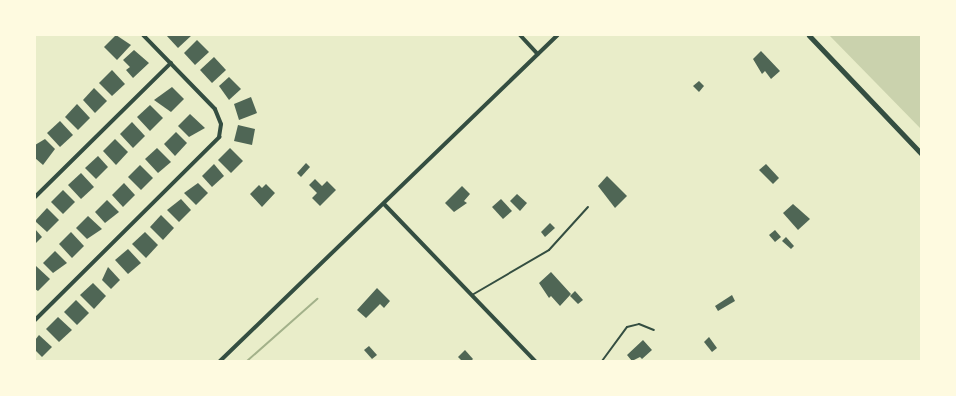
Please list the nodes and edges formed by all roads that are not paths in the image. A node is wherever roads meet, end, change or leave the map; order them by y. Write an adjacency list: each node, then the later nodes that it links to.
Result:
1 (143, 35): 6 (street)
2 (520, 35): 5 (street)
3 (556, 35): 5 (street)
4 (809, 35): 7 (street)
5 (538, 54): 9 (street)
6 (171, 63): 8 (street); 12 (street)
7 (921, 152)
8 (35, 197)
9 (384, 204): 11 (street); 14 (street)
10 (588, 206): 11 (lane)
11 (472, 295): 15 (street)
12 (35, 320)
13 (654, 330): 16 (lane)
14 (220, 361)
15 (535, 361)
16 (602, 361)

